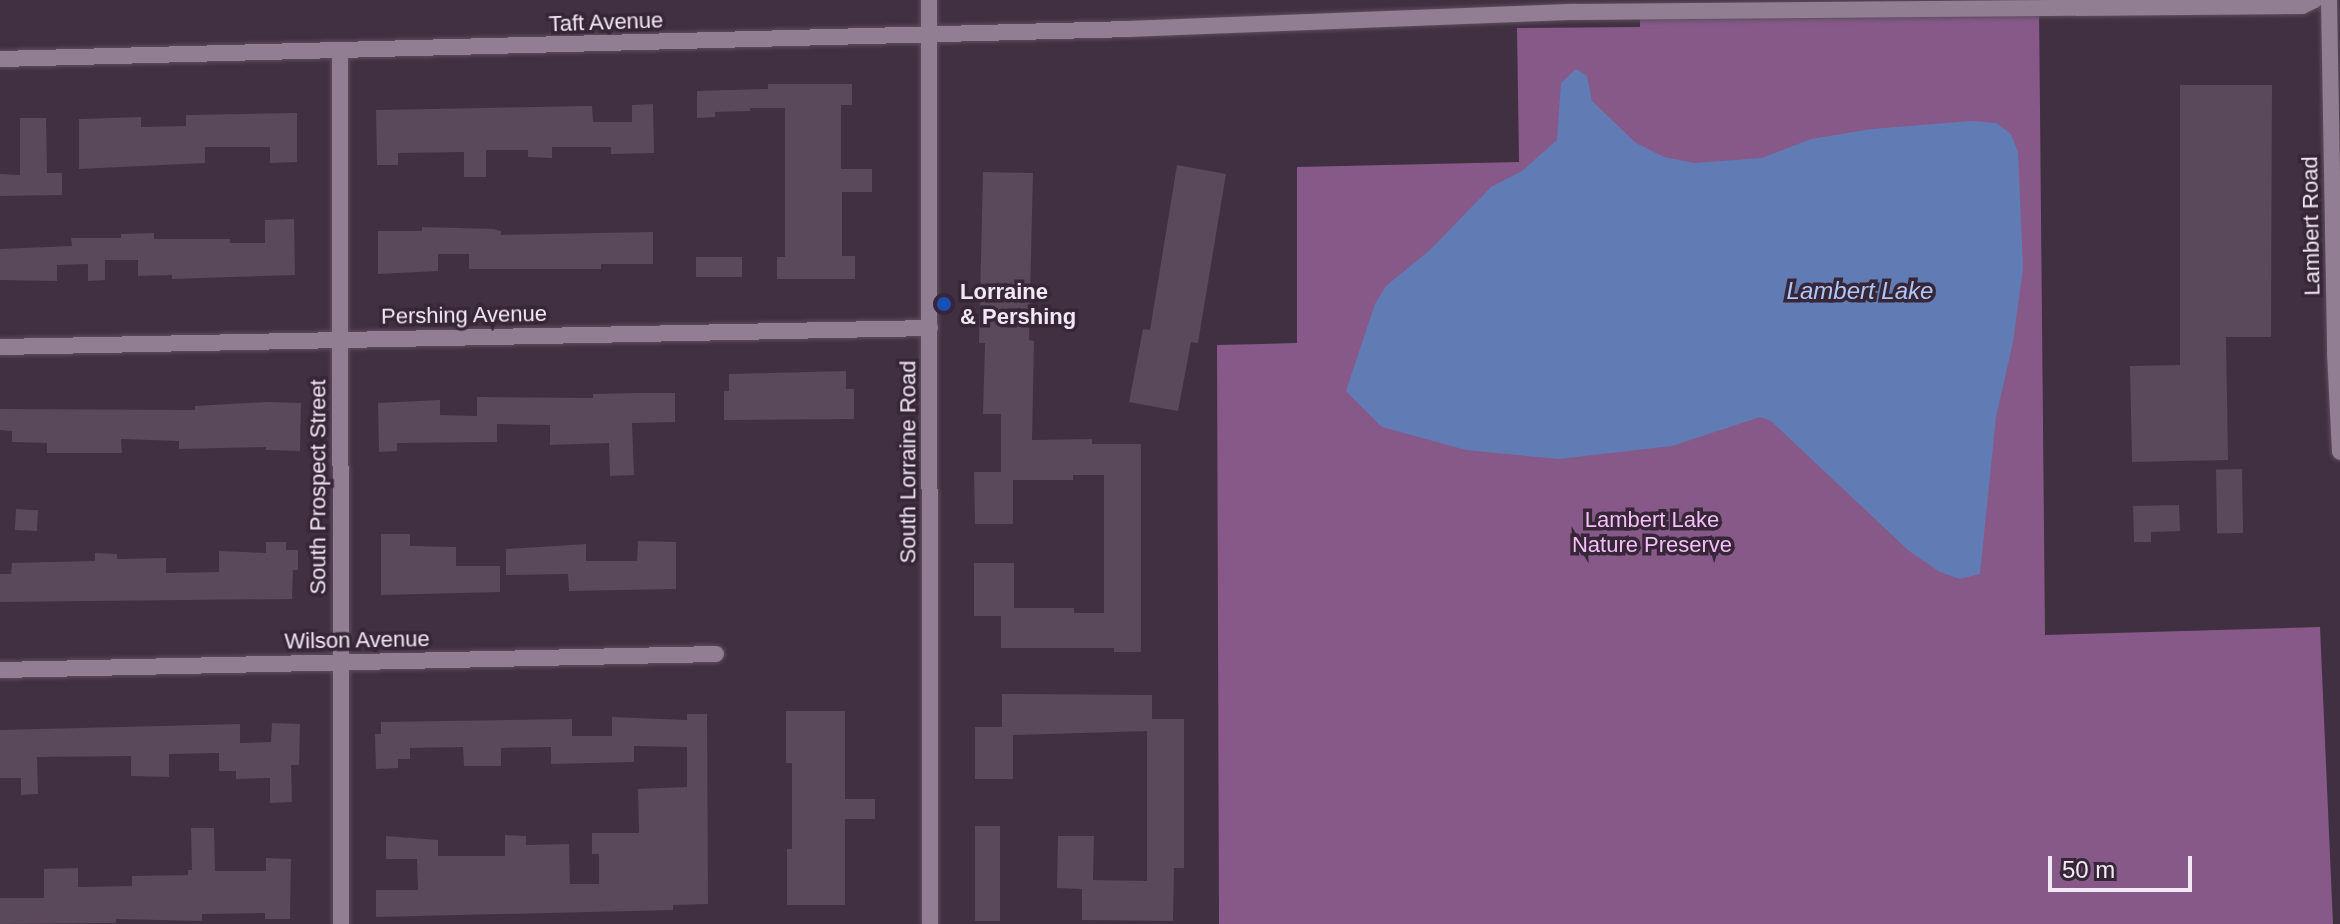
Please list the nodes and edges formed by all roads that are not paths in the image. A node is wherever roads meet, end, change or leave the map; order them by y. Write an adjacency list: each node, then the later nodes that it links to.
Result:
1 (929, 0): 6 (street, South Lorraine Road)
2 (2329, 0): 5 (street, Lambert Road)
3 (2308, 3): 5 (street); 6 (street, Taft Avenue)
4 (2340, 18): 5 (street)
5 (2329, 34): 12 (street, Lambert Road)
6 (930, 35): 7 (street, Taft Avenue); 9 (street, South Lorraine Road)
7 (340, 51): 8 (street, Taft Avenue); 10 (street, South Prospect Street)
8 (0, 59)
9 (930, 328): 10 (street, Pershing Avenue); 17 (street, South Lorraine Road)
10 (340, 340): 11 (street, Pershing Avenue); 14 (street, South Prospect Street)
11 (0, 347)
12 (2340, 452)
13 (716, 654): 14 (street, Wilson Avenue)
14 (341, 662): 15 (street, Wilson Avenue); 16 (street, South Prospect Street)
15 (0, 670)
16 (341, 924)
17 (930, 924)

